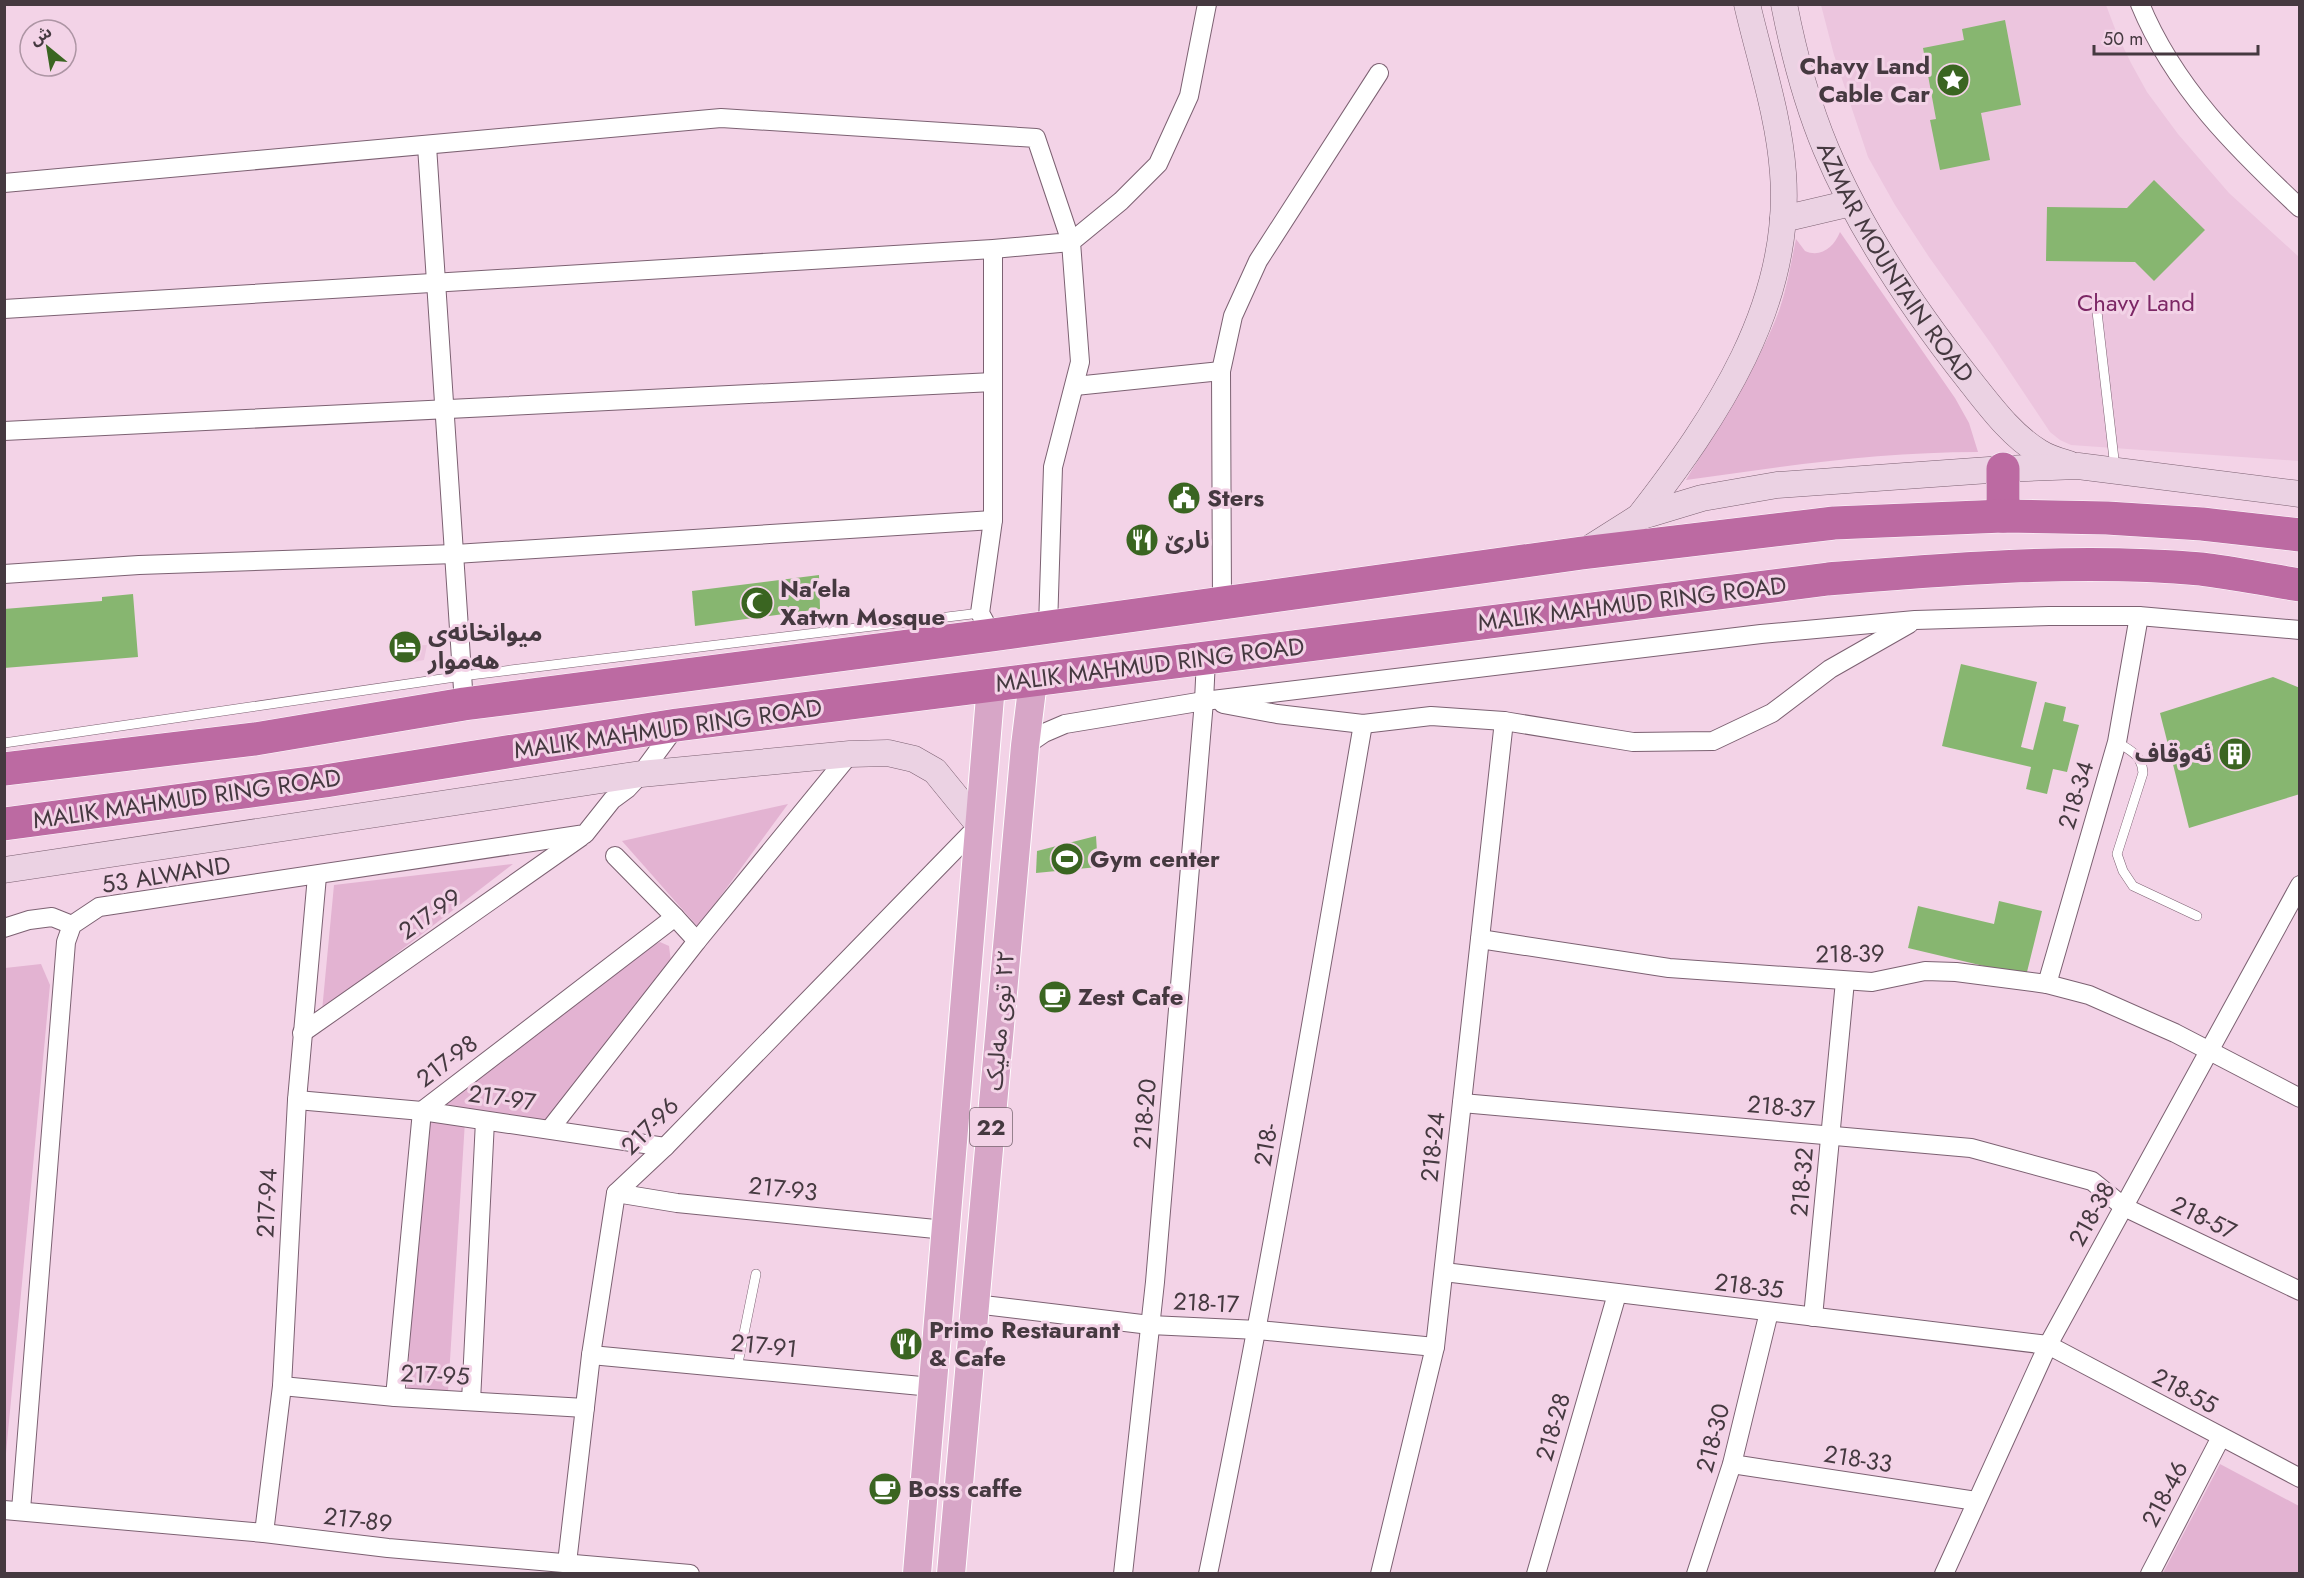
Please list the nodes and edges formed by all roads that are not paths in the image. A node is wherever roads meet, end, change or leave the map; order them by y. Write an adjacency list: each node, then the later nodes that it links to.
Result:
1 (1207, 4): 11 (street)
2 (1747, 4): 10 (main road, AZMAR MOUNTAIN ROAD)
3 (1784, 4): 8 (main road, AZMAR MOUNTAIN ROAD)
4 (2140, 4): 9 (street)
5 (1379, 73): 16 (street)
6 (427, 146): 7 (street); 11 (street); 13 (street)
7 (4, 183)
8 (1851, 202): 10 (main road); 21 (main road, AZMAR MOUNTAIN ROAD)
9 (2300, 208)
10 (1783, 219): 26 (main road, AZMAR MOUNTAIN ROAD)
11 (1071, 242): 12 (street); 18 (street)
12 (993, 249): 13 (street); 17 (street)
13 (438, 283): 15 (street); 19 (street)
14 (2096, 303): 23 (lane)
15 (4, 309)
16 (1221, 371): 18 (street); 33 (street)
17 (993, 382): 19 (street); 27 (street)
18 (1075, 386): 37 (street)
19 (445, 409): 20 (street); 30 (street)
20 (4, 432)
21 (2078, 466): 22 (main road); 23 (main road)
22 (2003, 470): 25 (highway); 26 (main road)
23 (2116, 470): 24 (main road)
24 (2300, 494)
25 (2003, 516): 28 (highway, MALIK MAHMUD RING ROAD); 29 (highway, MALIK MAHMUD RING ROAD)
26 (1639, 517): 29 (main road)
27 (993, 520): 30 (street); 36 (street)
28 (2300, 535)
29 (1582, 553): 33 (highway, MALIK MAHMUD RING ROAD)
30 (454, 554): 31 (street); 42 (street)
31 (4, 574)
32 (2300, 585): 39 (highway, MALIK MAHMUD RING ROAD)
33 (1222, 603): 37 (highway, MALIK MAHMUD RING ROAD)
34 (2139, 616): 35 (street); 38 (street); 49 (street, 218-34)
35 (1915, 620): 43 (street); 44 (street)
36 (986, 624): 37 (highway, MALIK MAHMUD RING ROAD); 42 (highway, MALIK MAHMUD RING ROAD)
37 (1048, 627)
38 (2300, 630)
39 (1206, 658): 40 (highway, MALIK MAHMUD RING ROAD); 43 (street, 218-20)
40 (1033, 681): 41 (highway, MALIK MAHMUD RING ROAD); 51 (main road, ٢٢ توی مەلیک / 22)
41 (991, 685): 46 (highway, MALIK MAHMUD RING ROAD); 58 (main road, ٢٢ توی مەلیک / 22)
42 (463, 690): 47 (highway, MALIK MAHMUD RING ROAD); 50 (lane)
43 (1204, 701): 45 (street); 51 (street); 94 (street, 218-20)
44 (1504, 721): 45 (street); 69 (street, 218-24)
45 (1363, 724): 95 (street, 218-)
46 (677, 725): 54 (street); 55 (highway, MALIK MAHMUD RING ROAD)
47 (315, 730): 48 (highway, MALIK MAHMUD RING ROAD); 55 (highway)
48 (255, 739): 53 (highway, MALIK MAHMUD RING ROAD); 56 (highway)
49 (2117, 742): 65 (lane); 72 (street, 218-34)
50 (4, 743)
51 (1025, 747): 91 (main road, ٢٢ توی مەلیک / 22)
52 (850, 754): 54 (main road); 58 (main road); 70 (street)
53 (4, 769)
54 (641, 774): 59 (street); 61 (main road)
55 (325, 781): 56 (highway, MALIK MAHMUD RING ROAD)
56 (260, 789): 57 (highway, MALIK MAHMUD RING ROAD)
57 (4, 824)
58 (978, 825): 82 (street, 217-96); 86 (main road, ٢٢ توی مەلیک / 22)
59 (585, 834): 62 (street, 53 ALWAND); 73 (street, 217-99)
60 (615, 856): 66 (street)
61 (4, 870)
62 (317, 876): 67 (street, 53 ALWAND); 73 (street, 217-94)
63 (2300, 885): 64 (street, 218-38)
64 (2293, 912): 74 (street, 218-38)
65 (2197, 916)
66 (675, 917): 70 (street); 78 (street, 217-98)
67 (72, 925): 68 (street); 109 (street)
68 (4, 928)
69 (1480, 939): 71 (street, 218-39); 77 (street, 218-24)
70 (697, 941): 80 (street)
71 (1845, 981): 72 (street, 218-39); 81 (street, 218-32)
72 (2046, 984): 74 (street, 218-39)
73 (302, 1033): 76 (street, 217-94)
74 (2209, 1050): 75 (street, 218-39); 85 (street, 218-38)
75 (2300, 1098)
76 (297, 1100): 78 (street, 217-97); 100 (street, 217-94)
77 (1462, 1103): 81 (street, 218-37); 87 (street, 218-24)
78 (422, 1111): 79 (street, 217-97); 102 (street, 217-98)
79 (485, 1121): 80 (street, 217-97); 103 (street)
80 (550, 1129): 82 (street, 217-97)
81 (1830, 1136): 83 (street, 218-37); 93 (street, 218-32)
82 (665, 1147): 84 (street, 217-96)
83 (2092, 1181): 85 (street, 218-57)
84 (616, 1193): 86 (street, 217-93); 98 (street)
85 (2124, 1206): 89 (street, 218-57); 96 (street, 218-38)
86 (945, 1230): 101 (main road, ٢٢ توی مەلیک / 22)
87 (1444, 1272): 90 (street, 218-35); 97 (street, 218-24)
88 (756, 1274): 99 (lane)
89 (2300, 1291)
90 (1617, 1294): 92 (street, 218-35); 119 (street, 218-28)
91 (975, 1304): 94 (street, 218-17); 115 (main road, ٢٢ توی مەلیک / 22)
92 (1769, 1312): 93 (street, 218-35); 106 (street, 218-30)
93 (1813, 1317): 96 (street, 218-35)
94 (1150, 1325): 95 (street, 218-17); 116 (street, 218-20)
95 (1258, 1330): 97 (street, 218-17); 117 (street, 218-)
96 (2048, 1345): 105 (street, 218-55); 108 (street, 218-38)
97 (1435, 1347): 118 (street, 218-24)
98 (591, 1354): 99 (street, 217-91); 104 (street)
99 (737, 1368): 101 (street, 217-91)
100 (282, 1386): 102 (street, 217-95); 110 (street, 217-94)
101 (932, 1387): 114 (main road, ٢٢ توی مەلیک / 22)
102 (395, 1397): 103 (street, 217-95)
103 (471, 1401): 104 (street, 217-95)
104 (585, 1408): 111 (street)
105 (2222, 1437): 107 (street, 218-55); 122 (street, 218-46)
106 (1732, 1464): 108 (street, 218-33); 120 (street, 218-30)
107 (2300, 1478)
108 (1976, 1501): 121 (street, 218-38)
109 (13, 1510): 110 (street, 217-89)
110 (264, 1533): 112 (street, 217-89)
111 (567, 1563): 112 (street, 217-89); 113 (street, 217-89)
112 (521, 1567)
113 (690, 1574)
114 (917, 1574)
115 (951, 1574)
116 (1123, 1574)
117 (1208, 1574)
118 (1380, 1574)
119 (1536, 1574)
120 (1696, 1574)
121 (1944, 1574)
122 (2150, 1574)

